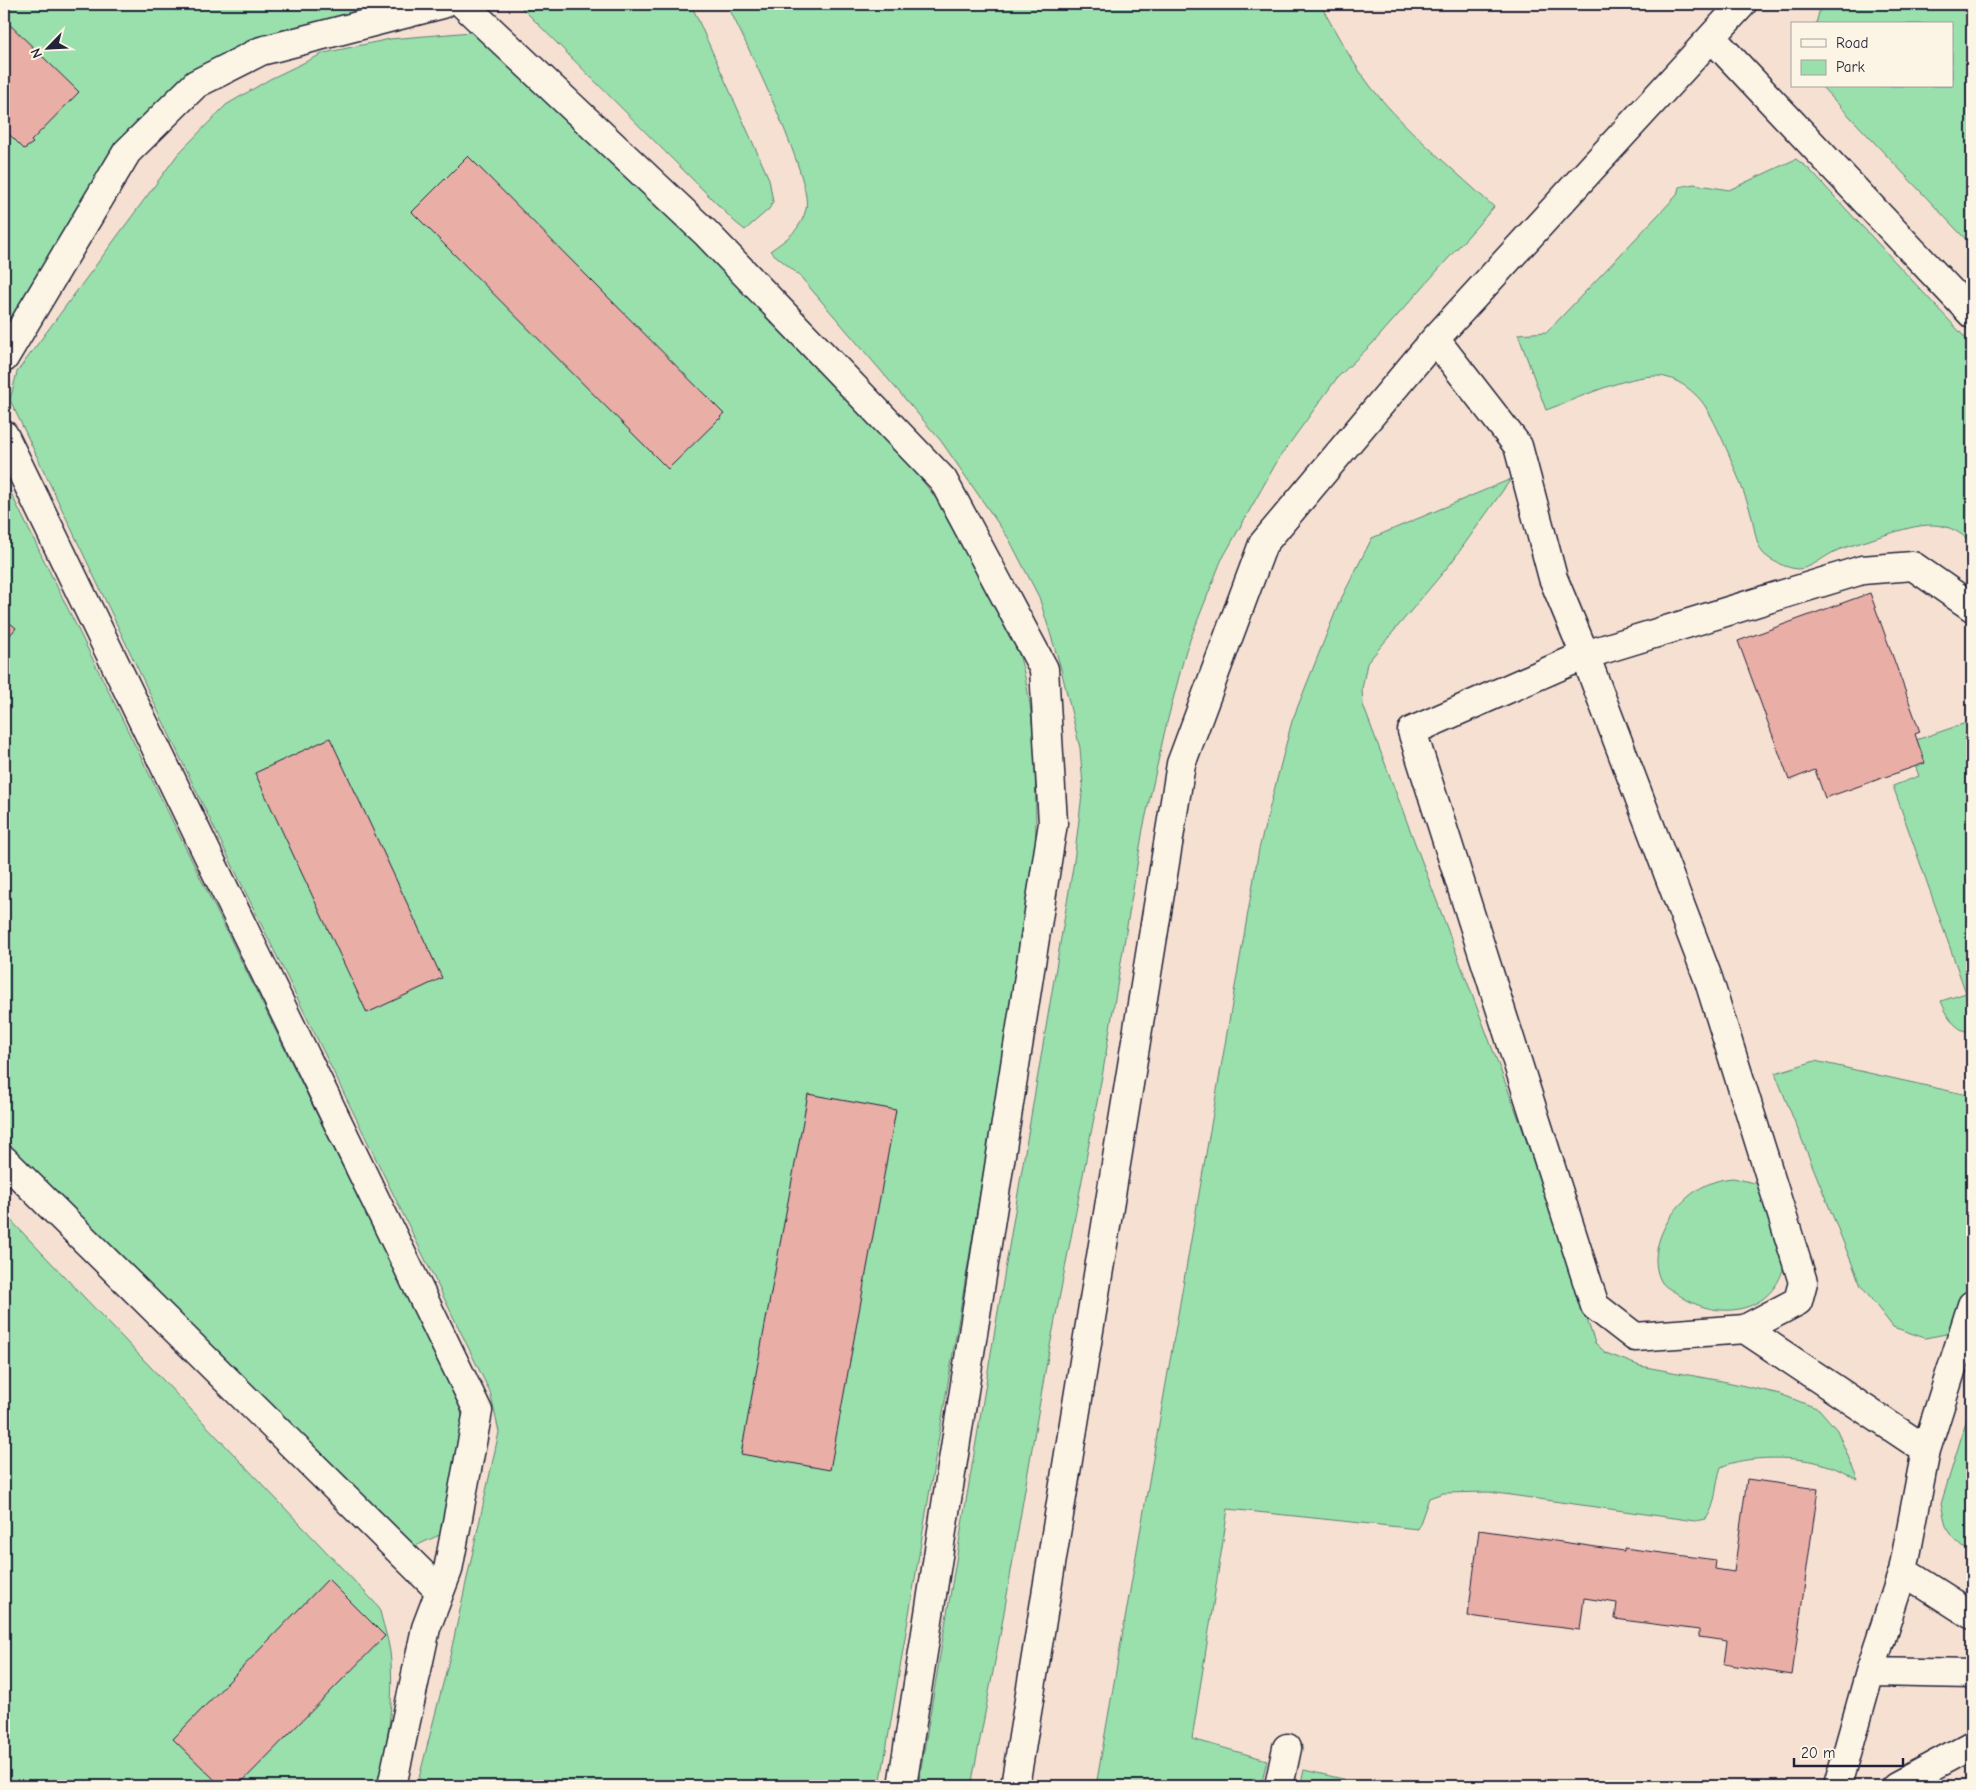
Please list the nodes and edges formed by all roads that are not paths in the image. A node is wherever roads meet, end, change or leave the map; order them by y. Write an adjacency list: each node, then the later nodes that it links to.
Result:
1 (443, 4): 7 (lane)
2 (463, 4): 23 (lane)
3 (1742, 4): 4 (lane)
4 (1712, 38): 5 (lane); 6 (lane)
5 (1972, 314)
6 (1434, 339): 10 (lane); 24 (lane)
7 (4, 358)
8 (4, 435): 16 (lane)
9 (1972, 607): 10 (lane)
10 (1585, 655): 13 (lane); 13 (lane)
11 (4, 1160): 16 (lane)
12 (1972, 1305): 14 (lane)
13 (1745, 1329): 14 (lane)
14 (1926, 1450): 15 (lane)
15 (1903, 1571): 17 (lane); 18 (lane)
16 (440, 1590): 22 (lane)
17 (1972, 1615)
18 (1870, 1672): 19 (lane); 26 (lane)
19 (1972, 1674)
20 (1972, 1745): 27 (lane)
21 (1287, 1748): 25 (lane)
22 (392, 1786)
23 (902, 1786)
24 (1016, 1786)
25 (1279, 1786)
26 (1838, 1786)
27 (1896, 1786)

